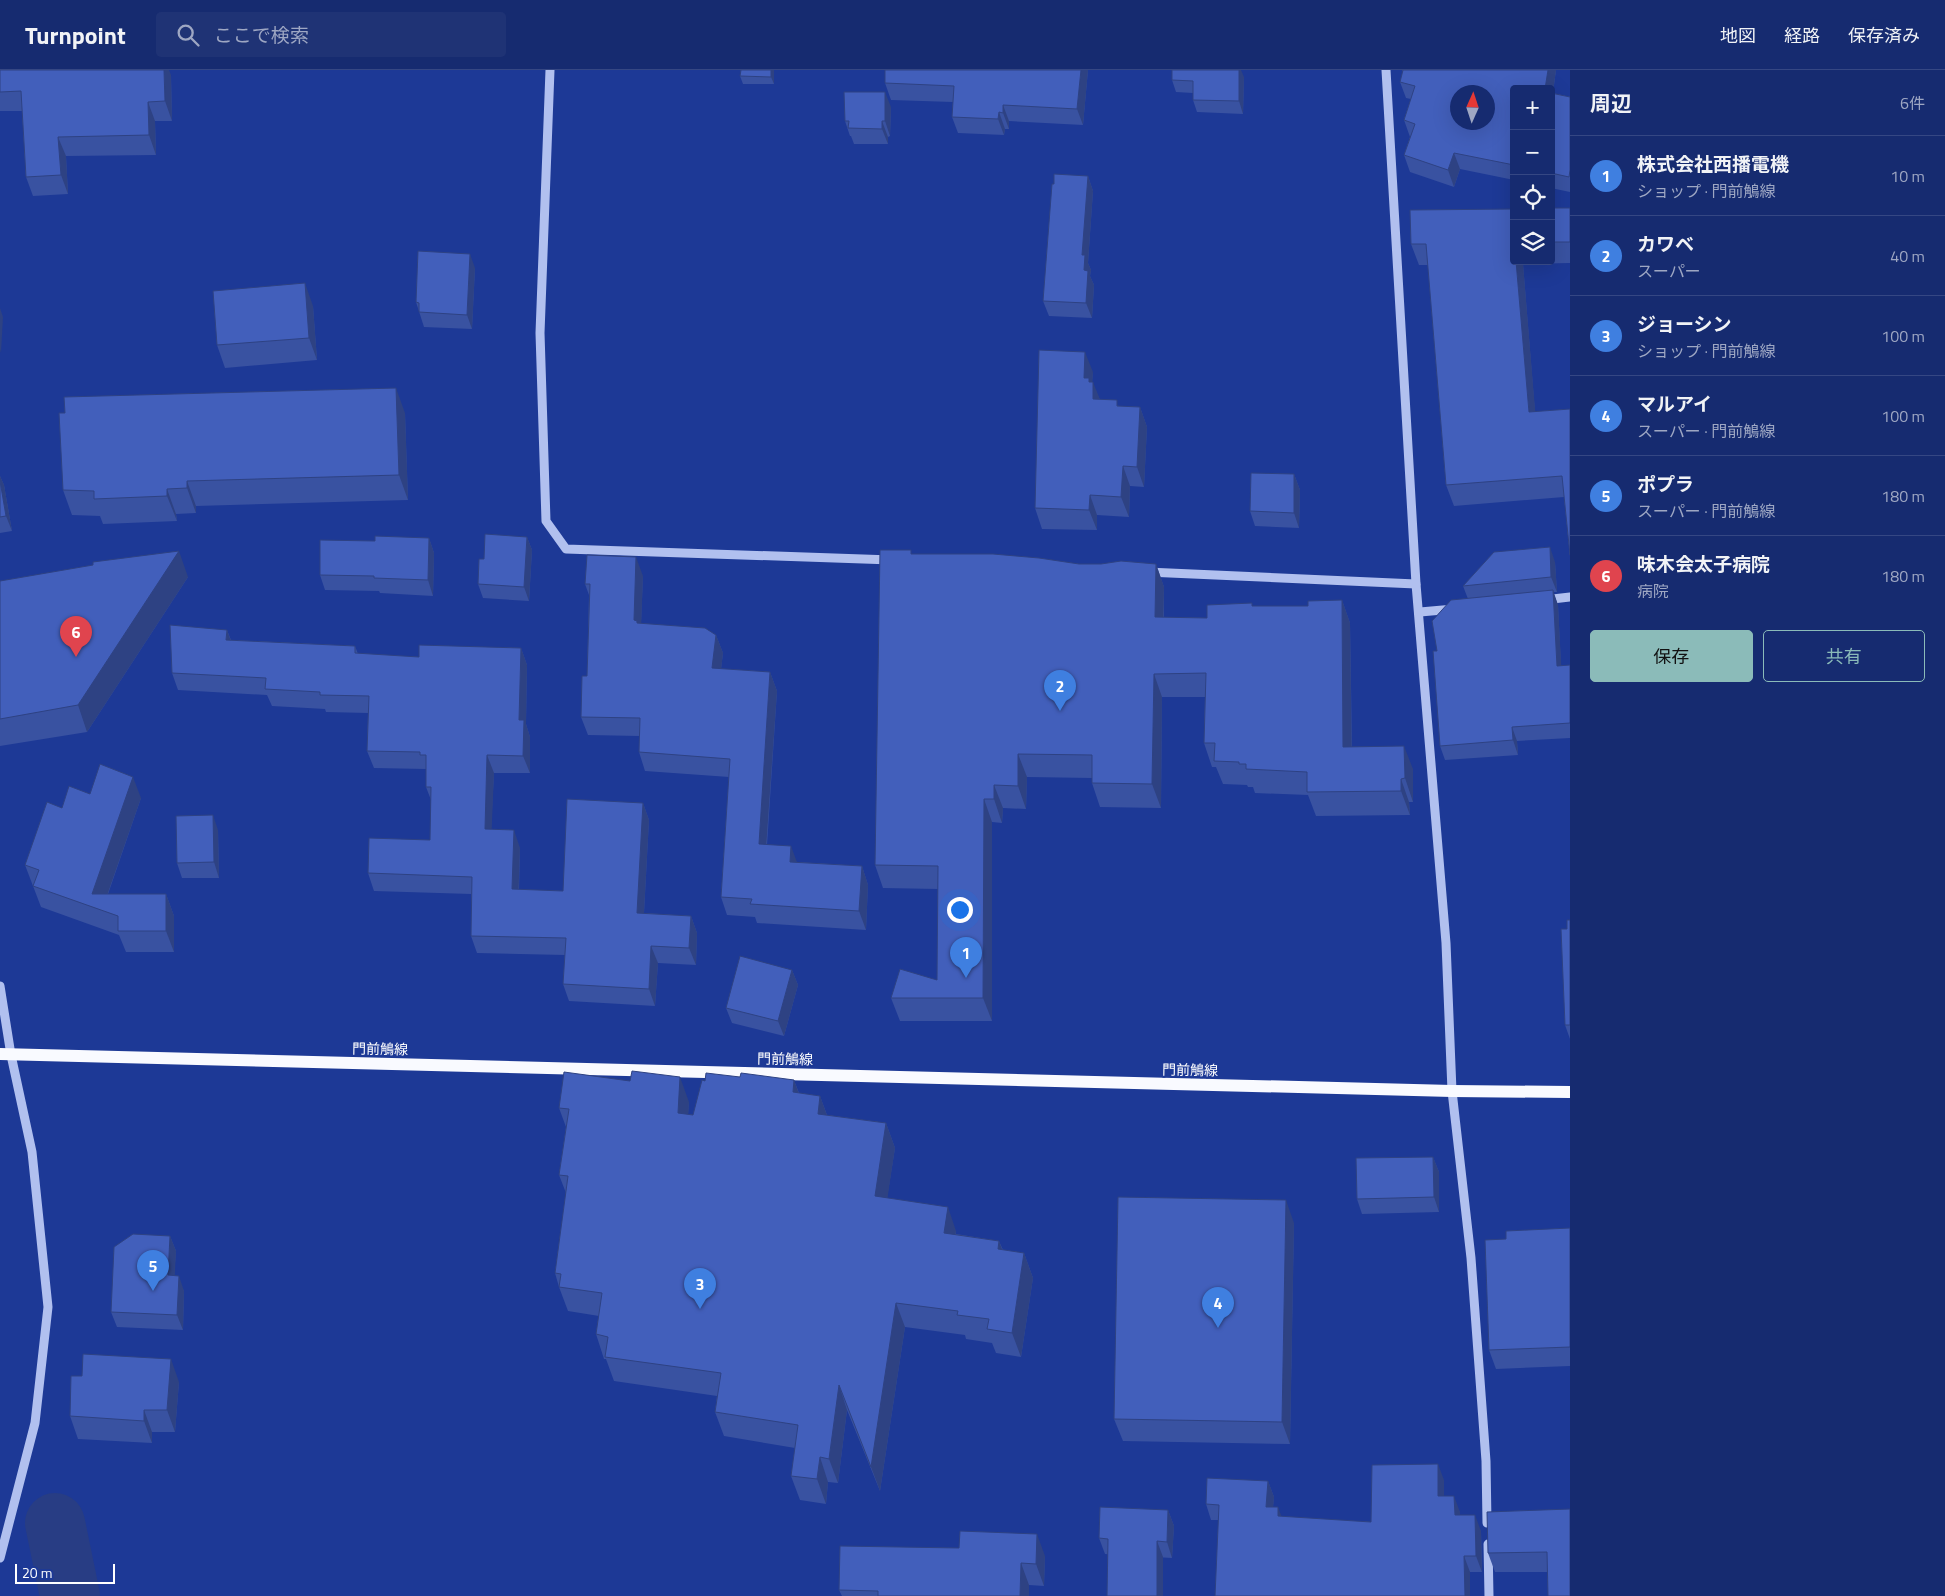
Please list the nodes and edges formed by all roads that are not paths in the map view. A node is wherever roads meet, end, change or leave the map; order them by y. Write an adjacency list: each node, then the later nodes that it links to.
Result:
1 (550, 70): 3 (street)
2 (1386, 70): 5 (street)
3 (903, 560)
4 (1140, 571): 5 (street)
5 (1416, 584): 9 (street)
6 (1570, 597): 7 (street)
7 (1535, 601)
8 (1468, 608): 9 (street)
9 (1420, 612): 12 (street)
10 (0, 986): 11 (street)
11 (6, 1054): 12 (main road, 門前鵤線); 14 (street)
12 (1452, 1091): 13 (main road, 門前鵤線); 15 (street)
13 (1570, 1092)
14 (0, 1558)
15 (1489, 1596)

